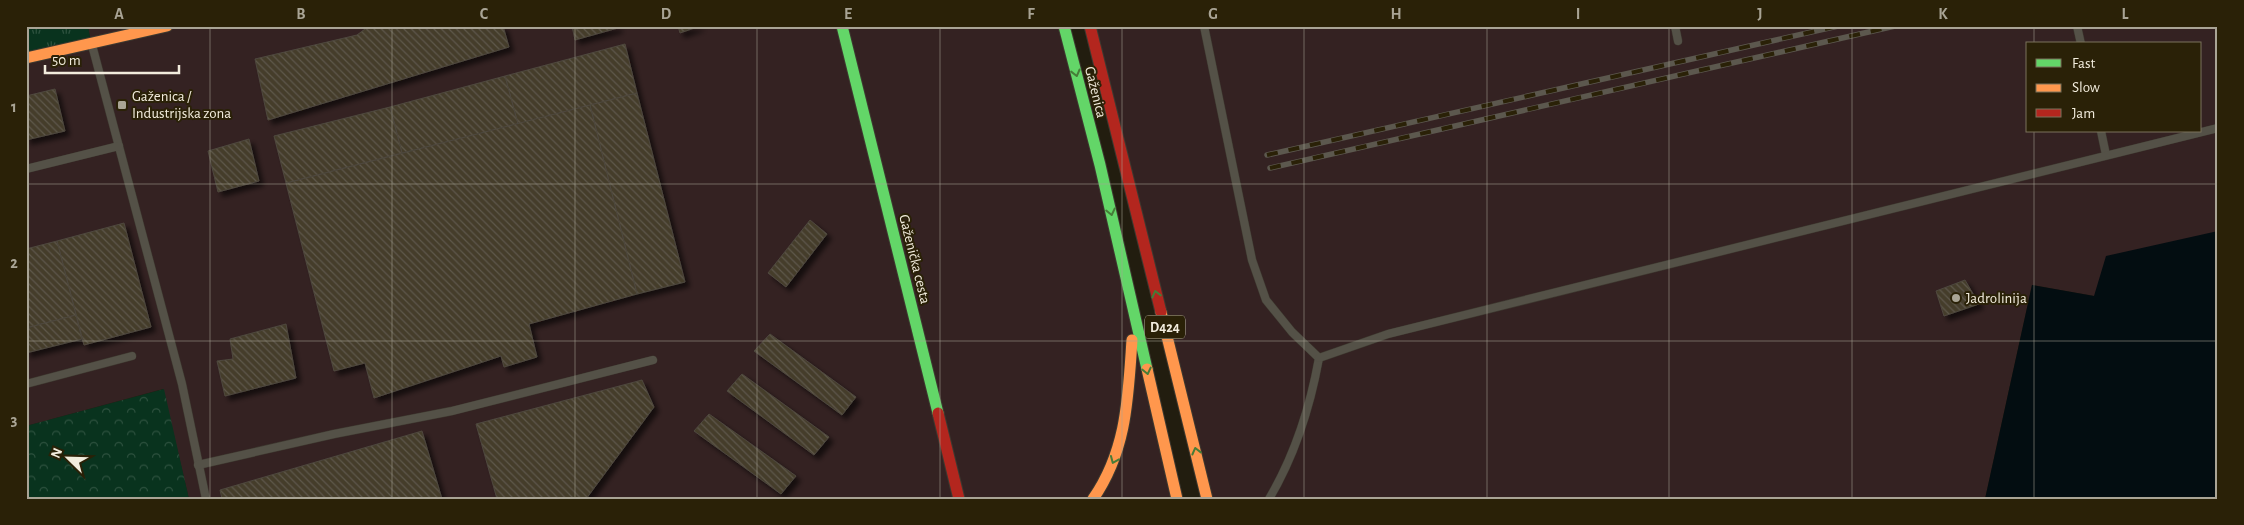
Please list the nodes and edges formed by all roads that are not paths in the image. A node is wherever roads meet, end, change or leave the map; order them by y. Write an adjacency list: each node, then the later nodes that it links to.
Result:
1 (167, 26): 10 (main road)
2 (842, 26): 26 (main road, Gaženička cesta)
3 (1064, 26): 19 (main road, Gaženica / D424, one-way to 19)
4 (1090, 26): 29 (main road, Gaženica / D424, one-way to 4)
5 (1204, 26): 21 (lane)
6 (1675, 26): 8 (lane)
7 (2077, 26): 9 (lane)
8 (1678, 41)
9 (2081, 42)
10 (91, 43): 11 (main road); 16 (lane)
11 (26, 58)
12 (2218, 128): 15 (lane)
13 (2101, 132): 17 (lane)
14 (2201, 132): 17 (lane)
15 (2202, 132)
16 (119, 146): 18 (lane); 24 (lane)
17 (2106, 155): 21 (lane)
18 (26, 169)
19 (1133, 310): 27 (main road, one-way to 27); 28 (main road, D424, one-way to 28)
20 (132, 356): 23 (lane)
21 (1319, 358): 30 (lane)
22 (653, 360): 24 (lane)
23 (26, 384)
24 (198, 465): 25 (lane)
25 (206, 499)
26 (959, 499)
27 (1093, 499)
28 (1177, 499)
29 (1207, 499)
30 (1269, 499)

